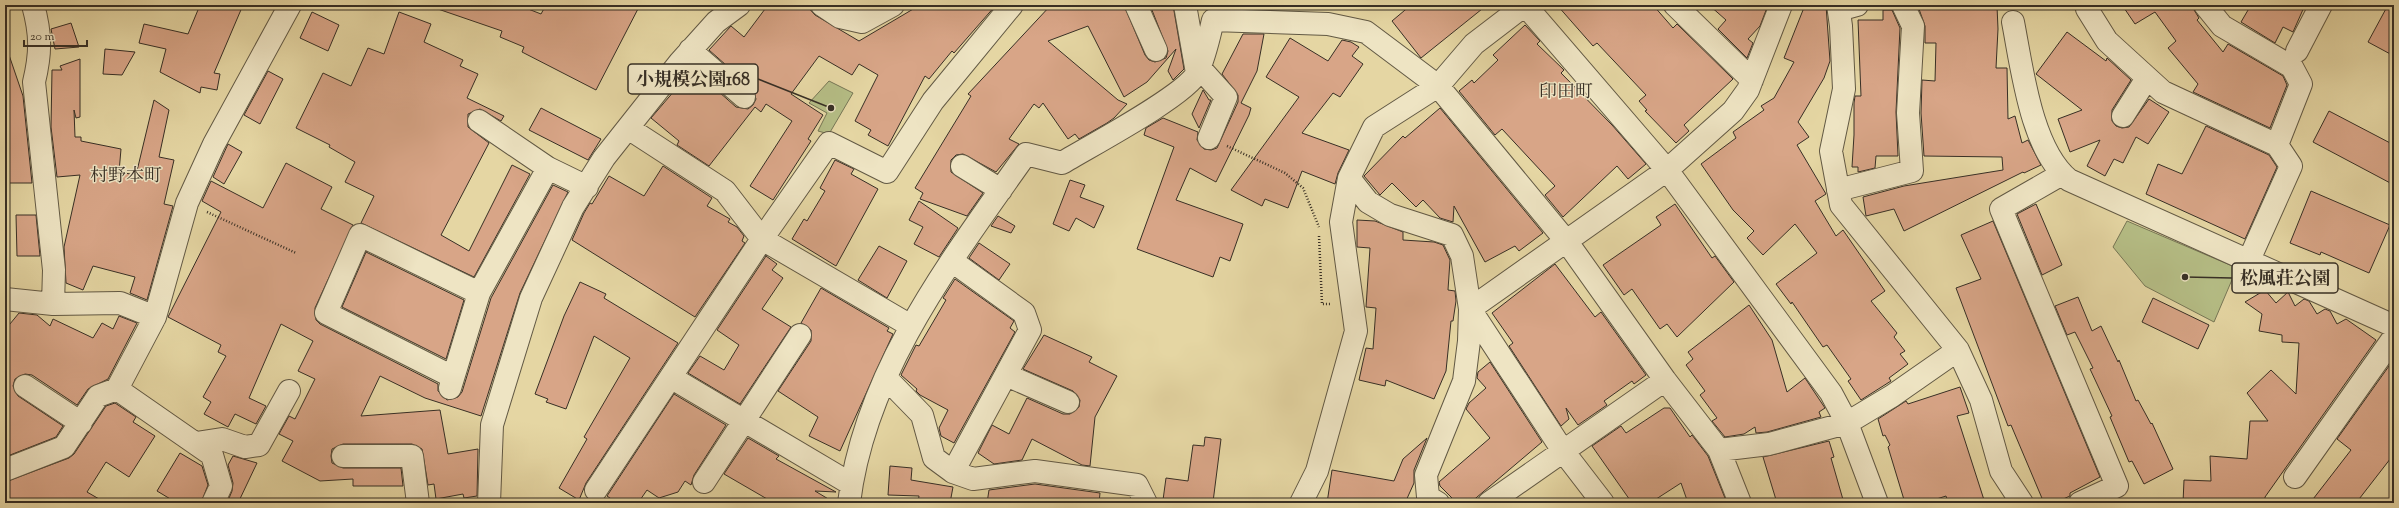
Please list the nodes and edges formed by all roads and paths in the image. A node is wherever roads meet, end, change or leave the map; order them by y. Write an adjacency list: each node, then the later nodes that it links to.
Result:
1 (33, 5): 48 (street)
2 (290, 5): 40 (street)
3 (740, 5): 19 (street)
4 (822, 5): 5 (street)
5 (893, 5)
6 (1012, 5): 41 (street)
7 (1136, 5): 20 (street)
8 (1185, 5): 22 (street)
9 (1525, 5): 25 (street); 34 (street)
10 (1675, 5): 24 (street)
11 (1781, 5): 24 (street)
12 (1903, 5): 39 (street)
13 (2205, 5): 31 (street)
14 (2321, 5): 21 (street)
15 (1845, 7): 39 (street)
16 (2087, 9): 23 (street)
17 (1212, 13): 22 (street); 25 (street)
18 (2013, 22): 35 (street)
19 (690, 50): 26 (street); 29 (street)
20 (1156, 50)
21 (2297, 51)
22 (1198, 70): 30 (street); 38 (street)
23 (2147, 78): 27 (street); 31 (street)
24 (1752, 80): 34 (street)
25 (1438, 86): 36 (street); 42 (street)
26 (744, 97)
27 (2123, 116)
28 (479, 121): 33 (street)
29 (628, 128): 37 (street); 41 (street)
30 (1209, 138): 49 (path)
31 (2276, 145): 44 (street)
32 (962, 166): 38 (street)
33 (548, 168): 37 (street); 46 (street)
34 (1667, 170): 42 (street); 67 (street)
35 (2062, 174): 44 (street); 89 (street)
36 (1349, 178): 49 (street); 50 (street)
37 (587, 187): 80 (street)
38 (1001, 190): 45 (street)
39 (1838, 190): 56 (street)
40 (187, 203): 43 (path); 51 (street)
41 (762, 239): 52 (street); 58 (street)
42 (1567, 242): 50 (street); 60 (street)
43 (296, 253)
44 (2249, 260): 53 (street)
45 (952, 261): 52 (street); 57 (street)
46 (479, 293): 46 (street)
47 (5, 298): 48 (street)
48 (53, 304): 51 (street)
49 (1352, 304): 82 (street)
50 (1470, 310): 70 (street); 83 (street)
51 (155, 317): 62 (street)
52 (911, 326): 59 (street)
53 (2394, 326)
54 (800, 335): 65 (street)
55 (2394, 337): 74 (street)
56 (1958, 350): 67 (street); 88 (street)
57 (1006, 375): 64 (street); 73 (street)
58 (672, 378): 65 (street); 76 (street)
59 (886, 378): 73 (street); 77 (street)
60 (1665, 380): 69 (street); 70 (street)
61 (25, 386): 66 (street)
62 (117, 389): 66 (street); 68 (street)
63 (289, 391): 68 (street)
64 (1068, 402)
65 (744, 421): 75 (street); 77 (street)
66 (81, 423): 72 (street)
67 (1847, 423): 69 (street); 87 (street)
68 (196, 443): 78 (street)
69 (1719, 450): 86 (street)
70 (1564, 451): 84 (street); 85 (street)
71 (343, 456): 79 (street)
72 (5, 470)
73 (953, 472): 81 (street)
74 (2295, 477)
75 (704, 482)
76 (596, 490)
77 (850, 493)
78 (213, 503)
79 (418, 503)
80 (489, 503)
81 (1146, 503)
82 (1300, 503)
83 (1438, 503)
84 (1489, 503)
85 (1603, 503)
86 (1740, 503)
87 (1877, 503)
88 (2022, 503)
89 (2080, 503)

